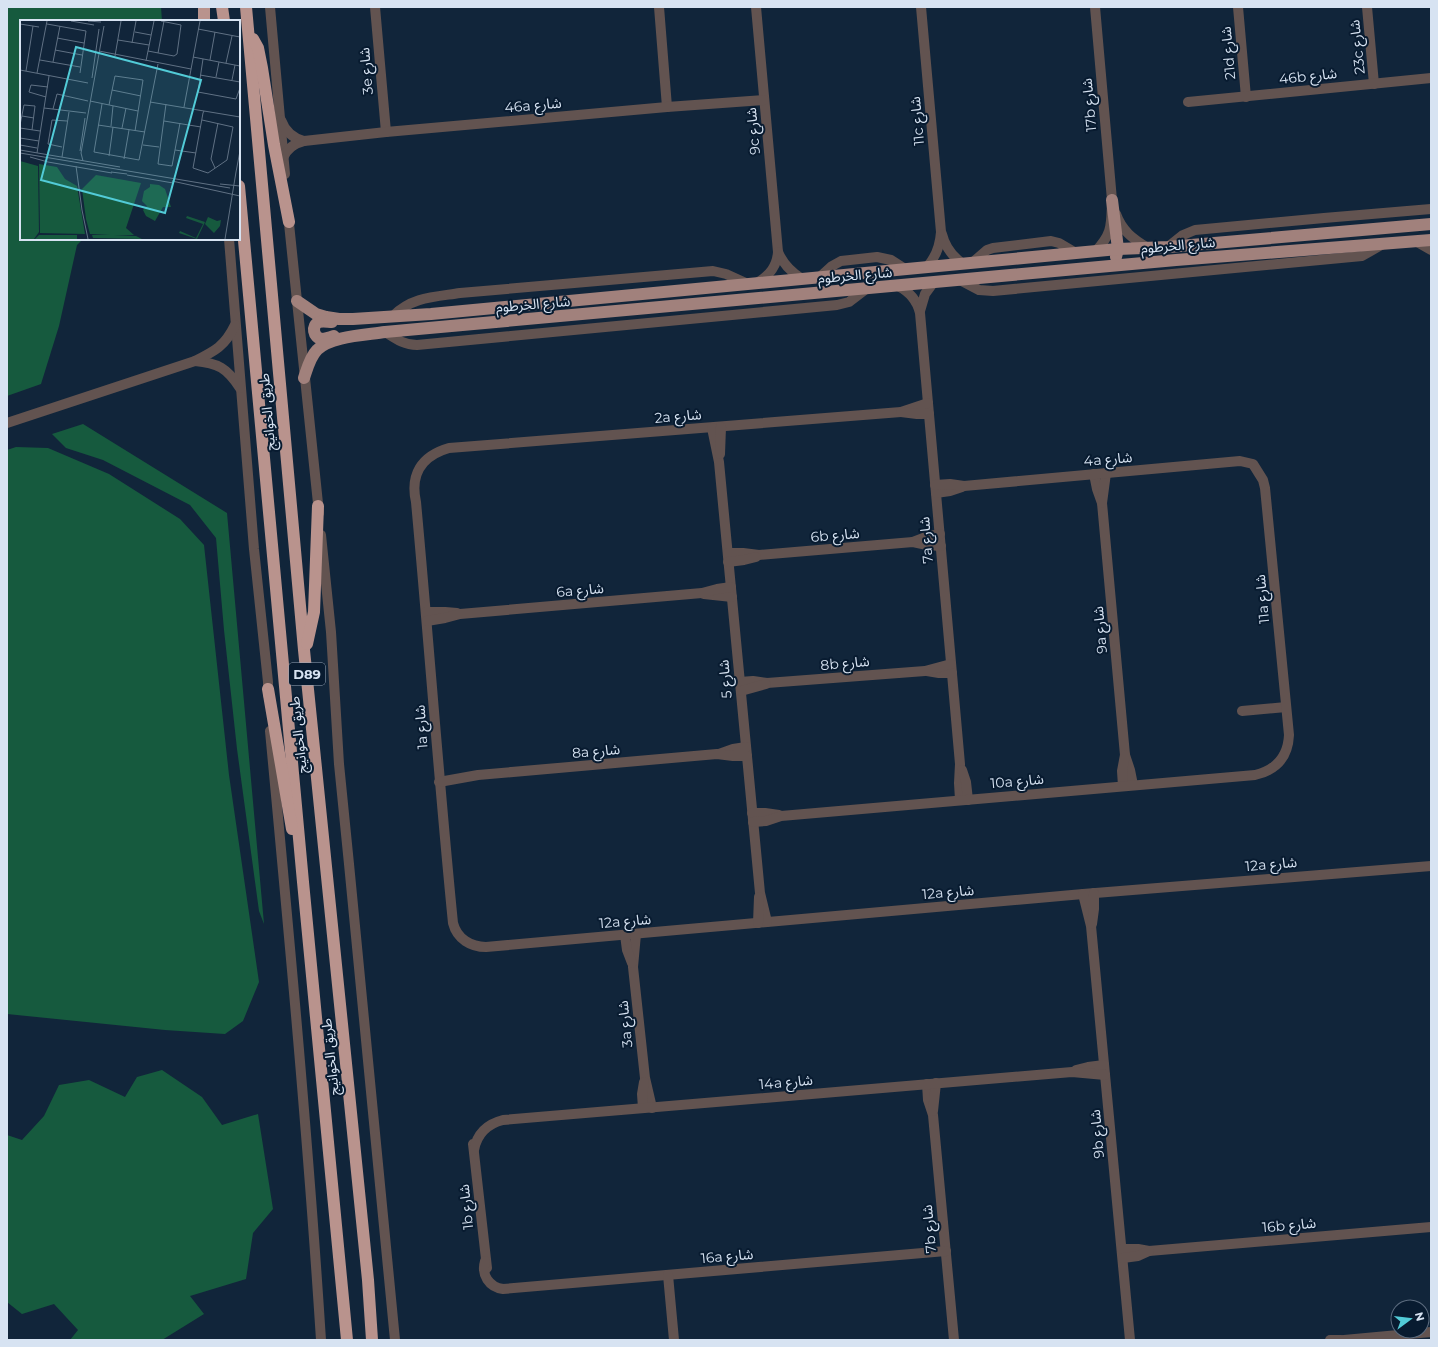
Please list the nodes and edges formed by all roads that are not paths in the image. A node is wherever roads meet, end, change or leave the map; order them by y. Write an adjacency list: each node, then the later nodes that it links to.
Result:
1 (201, 7): 13 (street)
2 (204, 7): 14 (highway)
3 (222, 7): 15 (highway)
4 (246, 7): 16 (highway, طريق الخوانيج / D89)
5 (270, 7): 23 (street)
6 (375, 7): 24 (street, 3e شارع)
7 (659, 7): 22 (street)
8 (756, 7): 20 (street, 9c شارع)
9 (921, 7): 32 (street, 11c شارع)
10 (1095, 7): 28 (street, 17b شارع)
11 (1238, 7): 19 (street, 21d شارع)
12 (1367, 7): 18 (street, 23c شارع)
13 (203, 20)
14 (203, 20)
15 (224, 20)
16 (249, 34): 30 (highway); 82 (highway, طريق الخوانيج / D89)
17 (1431, 78): 18 (street, 46b شارع)
18 (1374, 84): 19 (street, 46b شارع)
19 (1246, 97): 21 (street, 46b شارع)
20 (764, 100): 22 (street, 46a شارع); 41 (street, 9c شارع)
21 (1188, 102)
22 (666, 107): 24 (street, 46a شارع)
23 (279, 115): 25 (street); 26 (street)
24 (386, 132): 25 (street, 46a شارع)
25 (304, 141): 26 (street, 46a شارع)
26 (283, 158): 30 (street)
27 (240, 197): 95 (highway, طريق الخوانيج / D89)
28 (1112, 200): 38 (street, 17b شارع); 39 (main road); 42 (street, 17b شارع)
29 (1431, 209): 37 (street)
30 (289, 222): 53 (street)
31 (1431, 224): 37 (main road, شارع الخرطوم)
32 (941, 232): 43 (street, 11c شارع); 44 (street, 11c شارع)
33 (229, 240): 58 (street)
34 (1431, 240): 35 (main road, شارع الخرطوم)
35 (1418, 242): 36 (main road, شارع الخرطوم); 40 (street)
36 (1383, 244): 45 (main road, شارع الخرطوم); 47 (street)
37 (1168, 247): 38 (main road, شارع الخرطوم)
38 (1148, 248): 39 (main road, شارع الخرطوم)
39 (1118, 249): 42 (main road, شارع الخرطوم); 45 (main road)
40 (1431, 250)
41 (778, 252): 46 (street, 9c شارع); 48 (street, 9c شارع)
42 (1095, 252): 43 (main road, شارع الخرطوم)
43 (968, 263): 44 (main road, شارع الخرطوم)
44 (927, 267): 46 (main road, شارع الخرطوم)
45 (1024, 273): 47 (main road, شارع الخرطوم)
46 (802, 279): 48 (main road, شارع الخرطوم)
47 (960, 280): 49 (main road, شارع الخرطوم)
48 (753, 283): 52 (main road, شارع الخرطوم); 56 (street)
49 (933, 283): 50 (main road, شارع الخرطوم); 55 (street, 7a شارع)
50 (898, 286): 51 (main road, شارع الخرطوم); 55 (street, 7a شارع)
51 (866, 289): 54 (main road, شارع الخرطوم); 59 (street)
52 (668, 292): 54 (main road); 56 (main road, شارع الخرطوم)
53 (297, 301): 57 (main road, شارع الخرطوم); 62 (street)
54 (634, 310): 59 (main road, شارع الخرطوم)
55 (920, 313): 64 (street, 7a شارع)
56 (393, 316): 57 (main road, شارع الخرطوم)
57 (353, 319): 60 (main road)
58 (236, 324): 61 (street); 63 (street)
59 (385, 332): 60 (main road, شارع الخرطوم)
60 (353, 337): 62 (main road, شارع الخرطوم)
61 (195, 361): 63 (street); 67 (street)
62 (304, 378): 75 (street)
63 (241, 389): 85 (street)
64 (928, 403): 65 (street, 2a شارع); 66 (street, 7a شارع)
65 (901, 412): 66 (street, 2a شارع); 68 (street, 2a شارع)
66 (929, 414): 73 (street, 7a شارع)
67 (7, 423)
68 (717, 427): 70 (street, 2a شارع); 79 (street, شارع 5)
69 (1253, 464): 71 (street, 4a شارع); 86 (street, 11a شارع)
70 (423, 469): 81 (street, 1a شارع)
71 (1106, 473): 72 (street, 4a شارع); 74 (street, 9a شارع)
72 (1094, 474): 73 (street, 4a شارع); 74 (street, 9a شارع)
73 (936, 489): 76 (street, 7a شارع)
74 (1102, 503): 91 (street, 9a شارع)
75 (318, 506): 82 (highway); 117 (street)
76 (940, 534): 77 (street, 6b شارع); 78 (street, 7a شارع)
77 (914, 542): 78 (street, 6b شارع); 79 (street, 6b شارع)
78 (941, 546): 83 (street, 7a شارع)
79 (728, 558): 80 (street, شارع 5)
80 (731, 592): 81 (street, 6a شارع); 84 (street, شارع 5)
81 (426, 617): 90 (street, 1a شارع)
82 (304, 650): 116 (highway, طريق الخوانيج / D89)
83 (952, 669): 84 (street, 8b شارع); 92 (street, 7a شارع)
84 (740, 687): 88 (street, شارع 5)
85 (268, 689): 95 (highway); 115 (street)
86 (1286, 707): 87 (street); 89 (street, 11a شارع)
87 (1242, 711)
88 (746, 751): 90 (street, 8a شارع); 93 (street, شارع 5)
89 (1280, 766): 91 (street, 10a شارع)
90 (439, 778): 102 (street, 1a شارع)
91 (1128, 786): 92 (street, 10a شارع)
92 (964, 800): 93 (street, 10a شارع)
93 (753, 818): 98 (street, شارع 5)
94 (1431, 866): 96 (street, 12a شارع)
95 (303, 882): 114 (highway, طريق الخوانيج / D89)
96 (1094, 893): 97 (street, 12a شارع); 99 (street, 9b شارع)
97 (1083, 894): 98 (street, 12a شارع); 99 (street, 9b شارع)
98 (763, 923): 100 (street, 12a شارع)
99 (1091, 926): 104 (street, 9b شارع)
100 (636, 934): 101 (street, 12a شارع); 103 (street, 3a شارع)
101 (625, 935): 102 (street, 12a شارع); 103 (street, 3a شارع)
102 (469, 943)
103 (633, 967): 106 (street, 3a شارع)
104 (1105, 1070): 105 (street, 14a شارع); 110 (street, 9b شارع)
105 (931, 1084): 106 (street, 14a شارع); 109 (street, 7b شارع)
106 (647, 1108): 107 (street, 14a شارع)
107 (480, 1130): 112 (street, 1b شارع)
108 (1431, 1227): 110 (street, 16b شارع)
109 (946, 1251): 111 (street, 16a شارع); 119 (street, 7b شارع)
110 (1122, 1254): 120 (street, 9b شارع)
111 (668, 1275): 112 (street, 16a شارع); 118 (street)
112 (491, 1281)
113 (1431, 1332): 122 (street)
114 (345, 1337)
115 (321, 1340)
116 (372, 1340)
117 (395, 1340)
118 (674, 1340)
119 (954, 1340)
120 (1130, 1340)
121 (1330, 1340): 122 (street)
122 (1342, 1340)

